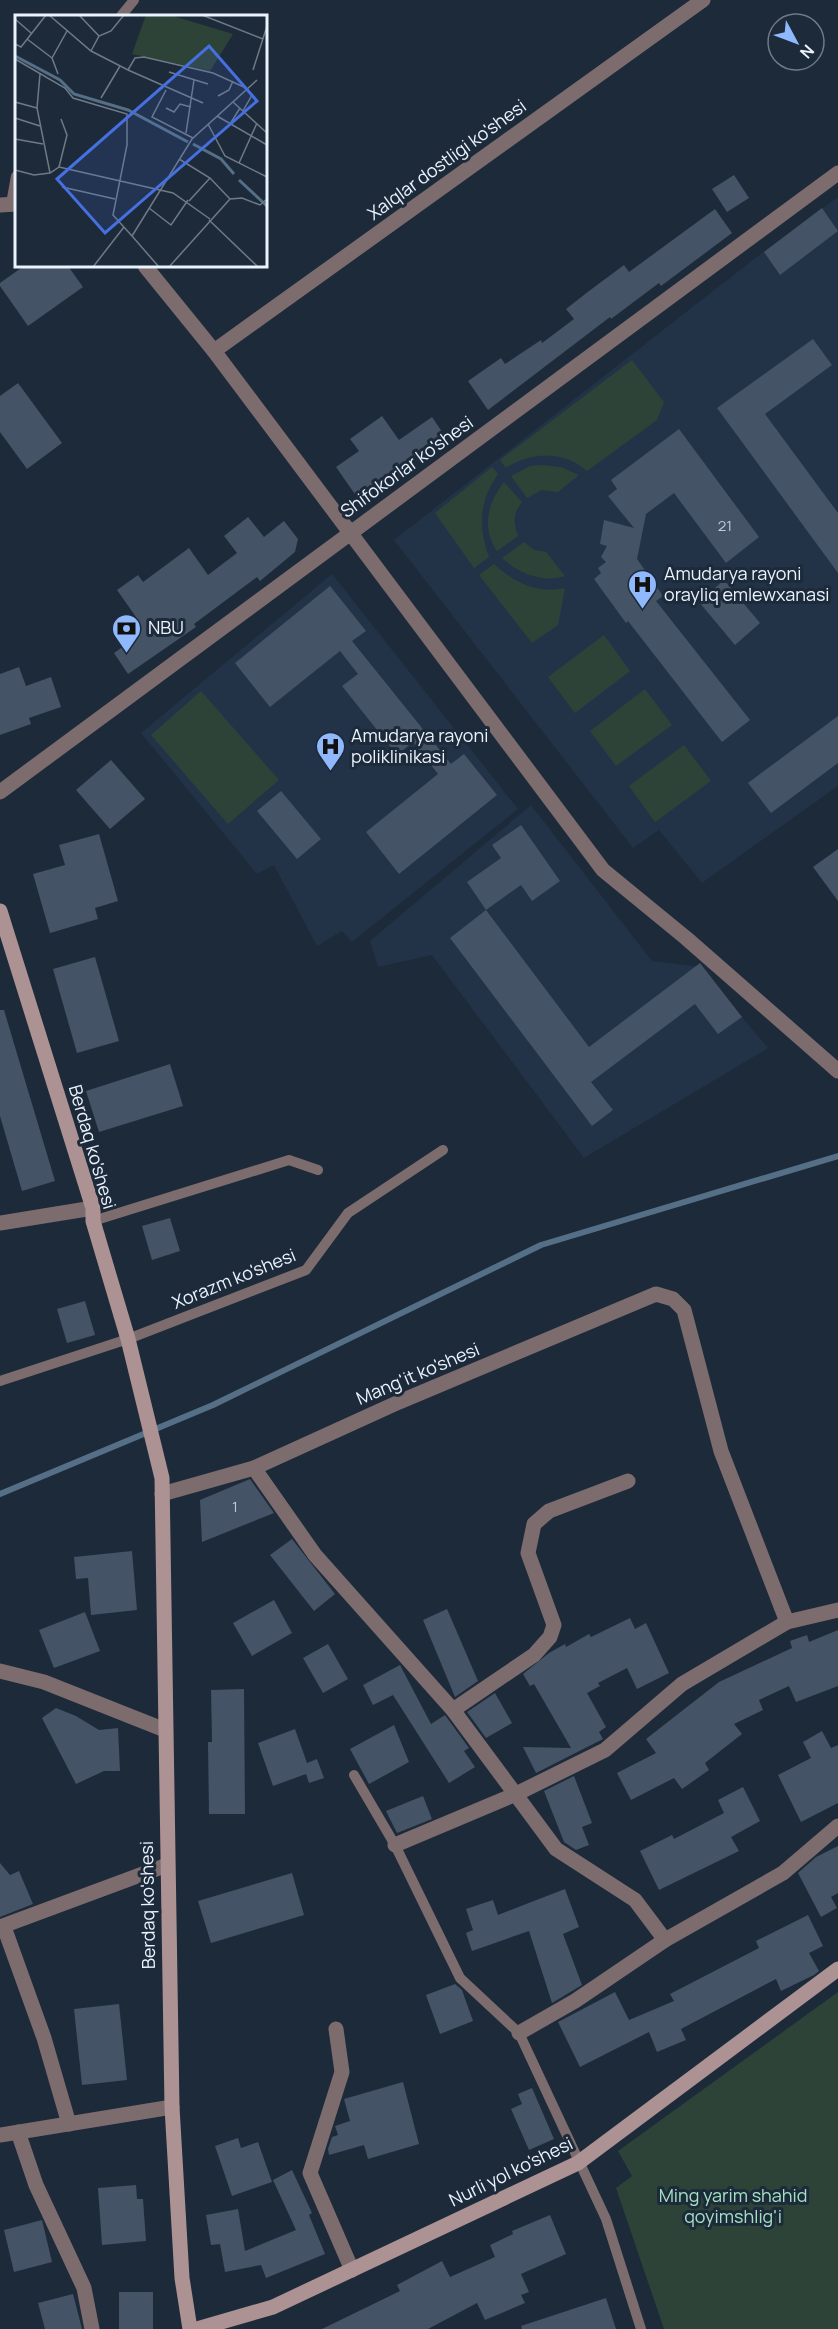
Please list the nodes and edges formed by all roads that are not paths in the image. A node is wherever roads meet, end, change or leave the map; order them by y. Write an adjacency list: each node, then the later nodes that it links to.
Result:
1 (134, 0): 3 (lane)
2 (703, 0): 8 (street, Xalqlar dostligi ko'shesi)
3 (122, 15)
4 (838, 173): 9 (street, Shifokorlar ko'shesi)
5 (15, 180): 6 (lane)
6 (9, 204)
7 (146, 267): 8 (street)
8 (214, 351): 9 (street)
9 (350, 534): 10 (street, Shifokorlar ko'shesi); 12 (street)
10 (0, 792)
11 (0, 911): 15 (main road, Berdaq ko'shesi)
12 (838, 1071)
13 (443, 1150): 17 (lane, Xorazm ko'shesi)
14 (318, 1170): 15 (lane)
15 (93, 1215): 16 (street); 17 (main road, Berdaq ko'shesi)
16 (0, 1223)
17 (128, 1340): 18 (lane, Xorazm ko'shesi); 21 (main road, Berdaq ko'shesi)
18 (0, 1381)
19 (254, 1468): 21 (street, Mang'it ko'shesi); 23 (street, Mang'it ko'shesi); 25 (street)
20 (628, 1481): 25 (street)
21 (162, 1494): 26 (main road, Berdaq ko'shesi)
22 (838, 1610): 23 (street)
23 (787, 1622): 28 (street)
24 (0, 1671): 26 (street)
25 (453, 1710): 28 (street)
26 (165, 1730): 31 (main road, Berdaq ko'shesi)
27 (354, 1775): 30 (lane)
28 (516, 1794): 30 (street); 33 (street)
29 (838, 1826): 33 (street)
30 (395, 1845): 36 (lane)
31 (167, 1865): 32 (street); 37 (main road, Berdaq ko'shesi)
32 (2, 1927): 38 (street)
33 (665, 1940): 36 (street)
34 (838, 1969): 41 (main road, Nurli yol ko'shesi)
35 (336, 2029): 42 (street)
36 (519, 2033): 41 (lane)
37 (172, 2107): 38 (street); 44 (main road, Berdaq ko'shesi)
38 (69, 2124): 39 (street)
39 (18, 2132): 40 (street); 43 (street)
40 (0, 2135)
41 (578, 2163): 42 (main road, Nurli yol ko'shesi); 46 (lane)
42 (352, 2270): 45 (main road, Nurli yol ko'shesi)
43 (92, 2329)
44 (190, 2329)
45 (197, 2329)
46 (641, 2329)

